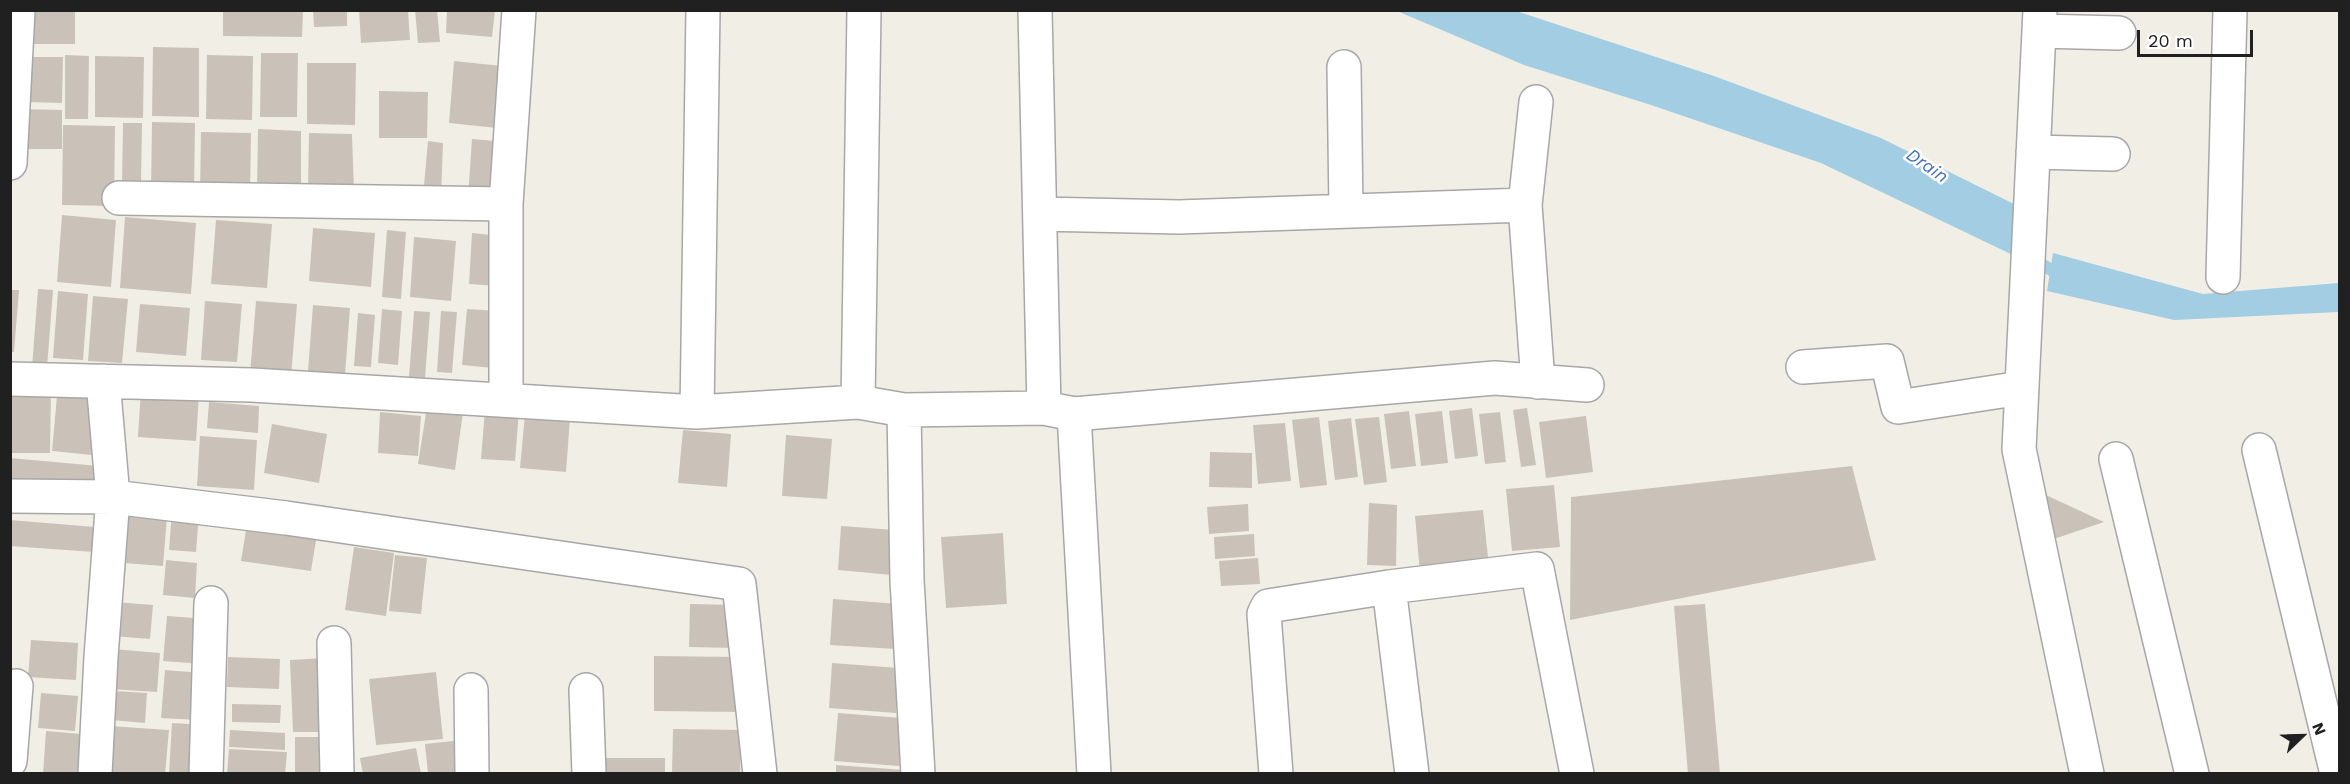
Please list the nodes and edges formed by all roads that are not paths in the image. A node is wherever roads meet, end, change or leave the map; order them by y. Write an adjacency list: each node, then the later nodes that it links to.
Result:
1 (18, 10): 13 (street)
2 (519, 10): 15 (street)
3 (703, 10): 30 (street)
4 (864, 10): 27 (street)
5 (1035, 10): 18 (street)
6 (2230, 10): 19 (street)
7 (2040, 21): 8 (street); 11 (street)
8 (2119, 33)
9 (1344, 67): 17 (street)
10 (1536, 102): 16 (street)
11 (2033, 152): 12 (street); 25 (street)
12 (2113, 154)
13 (10, 163)
14 (119, 198): 15 (street)
15 (506, 204): 26 (street)
16 (1526, 205): 17 (street); 23 (street)
17 (1346, 211): 18 (street)
18 (1040, 214): 29 (street)
19 (2223, 277)
20 (1803, 367): 25 (street)
21 (10, 379): 22 (street)
22 (103, 381): 26 (street); 34 (street)
23 (1538, 382): 24 (street); 29 (street)
24 (1587, 385)
25 (2021, 388): 53 (street)
26 (506, 398): 30 (street)
27 (858, 402): 28 (street); 30 (street)
28 (904, 410): 29 (street); 48 (street)
29 (1059, 411): 49 (street)
30 (697, 412)
31 (2259, 450): 55 (street)
32 (2116, 459): 54 (street)
33 (10, 496): 34 (street)
34 (113, 497): 42 (street); 47 (street)
35 (1389, 587): 50 (street); 51 (street); 52 (street)
36 (211, 603): 43 (street)
37 (334, 643): 44 (street)
38 (16, 686): 41 (street)
39 (471, 690): 45 (street)
40 (586, 690): 46 (street)
41 (10, 761)
42 (95, 774)
43 (206, 774)
44 (338, 774)
45 (472, 774)
46 (589, 774)
47 (760, 774)
48 (918, 774)
49 (1094, 774)
50 (1276, 774)
51 (1412, 774)
52 (1577, 774)
53 (2087, 774)
54 (2192, 774)
55 (2337, 774)

